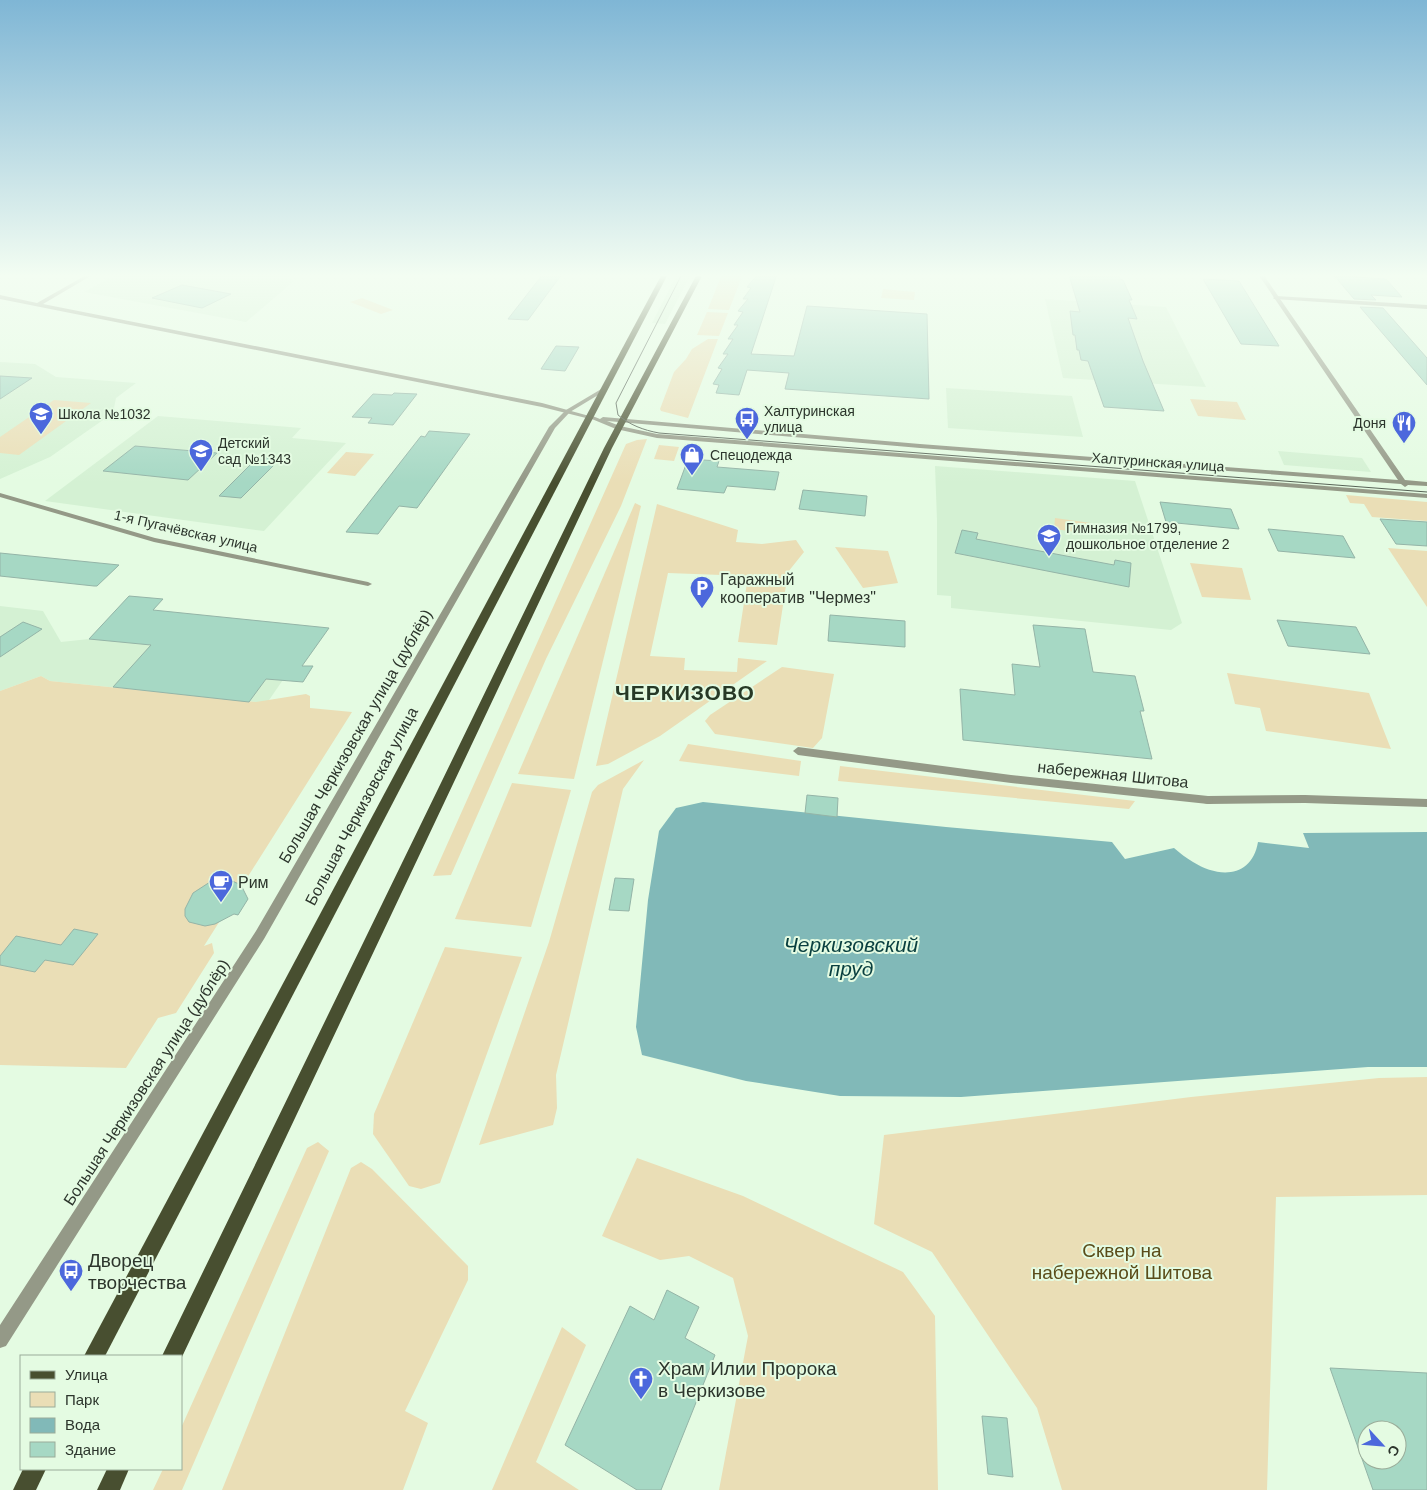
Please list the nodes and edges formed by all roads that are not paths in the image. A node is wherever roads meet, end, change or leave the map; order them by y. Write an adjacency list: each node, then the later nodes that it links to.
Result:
1 (229, 344): 6 (street, Халтуринская улица)
2 (628, 344): 5 (main road, Большая Черкизовская улица)
3 (663, 344): 8 (main road)
4 (1307, 344): 9 (street)
5 (605, 389): 6 (street, Большая Черкизовская улица (дублёр)); 7 (main road, Большая Черкизовская улица)
6 (568, 411): 7 (street, Халтуринская улица); 17 (street, Большая Черкизовская улица (дублёр))
7 (590, 417): 8 (street, Халтуринская улица); 18 (main road, Большая Черкизовская улица)
8 (620, 424): 9 (street, Халтуринская улица); 11 (street, Халтуринская улица); 19 (main road)
9 (1402, 482): 10 (street, Халтуринская улица); 11 (street)
10 (1427, 484)
11 (1410, 494): 13 (street, Халтуринская улица)
12 (0, 496): 14 (street, 1-я Пугачёвская улица)
13 (1427, 496)
14 (368, 584)
15 (798, 751): 16 (street, набережная Шитова)
16 (1427, 804)
17 (0, 1340)
18 (95, 1355)
19 (172, 1355)
20 (34, 1470): 22 (main road)
21 (118, 1470): 23 (main road)
22 (24, 1490)
23 (108, 1490)

